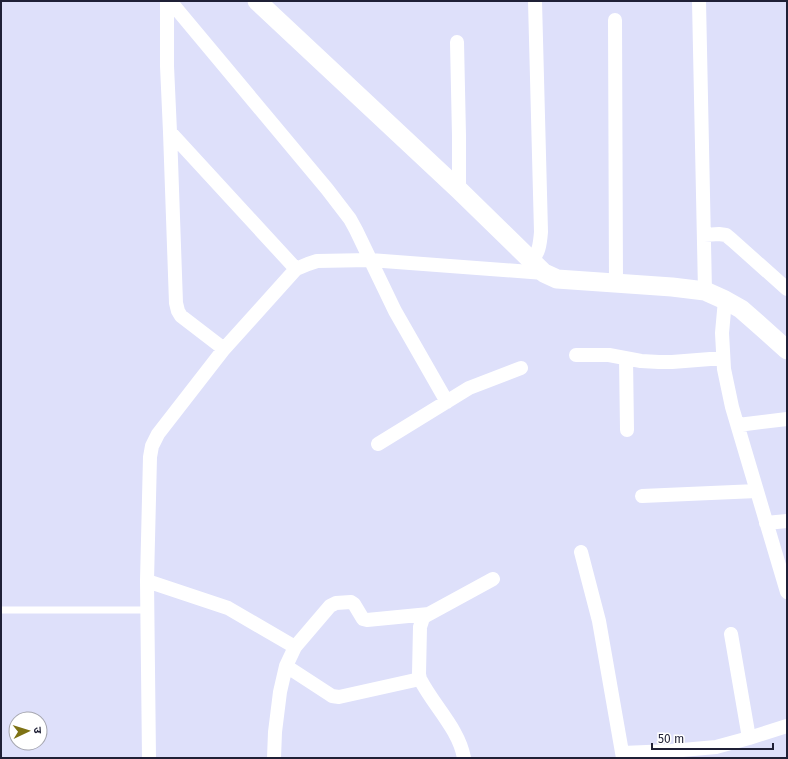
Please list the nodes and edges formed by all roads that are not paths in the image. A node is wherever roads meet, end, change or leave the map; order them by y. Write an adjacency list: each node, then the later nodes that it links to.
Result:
1 (167, 1): 8 (street)
2 (170, 1): 11 (street)
3 (257, 1): 9 (street)
4 (535, 1): 12 (street)
5 (698, 1): 10 (street)
6 (615, 20): 14 (street)
7 (457, 42): 9 (street)
8 (170, 132): 13 (street); 18 (street)
9 (459, 190): 12 (street)
10 (704, 235): 15 (street); 16 (street)
11 (370, 260): 12 (street); 13 (street); 24 (street)
12 (538, 268): 14 (street)
13 (296, 269): 18 (street)
14 (616, 283): 16 (street)
15 (787, 289)
16 (705, 291): 17 (street)
17 (725, 300): 19 (street); 22 (street)
18 (224, 349): 35 (street)
19 (787, 350)
20 (576, 354): 21 (street)
21 (626, 358): 22 (street); 27 (street)
22 (723, 358): 26 (street)
23 (521, 368): 24 (street)
24 (447, 402): 28 (street)
25 (787, 419): 26 (street)
26 (738, 425): 29 (street)
27 (628, 430)
28 (378, 444)
29 (757, 491): 30 (street); 32 (street)
30 (642, 496)
31 (787, 521): 32 (street)
32 (766, 522): 36 (street)
33 (581, 552): 46 (street)
34 (493, 579): 39 (street)
35 (147, 581): 38 (street); 41 (street)
36 (787, 592)
37 (1, 610): 38 (lane)
38 (147, 610): 47 (street)
39 (429, 614): 41 (street); 43 (street)
40 (731, 634): 45 (street)
41 (295, 647): 42 (street)
42 (286, 666): 43 (street); 48 (street)
43 (420, 680): 49 (street)
44 (787, 726): 45 (street)
45 (748, 738): 46 (street)
46 (622, 756)
47 (148, 758)
48 (274, 758)
49 (464, 758)

